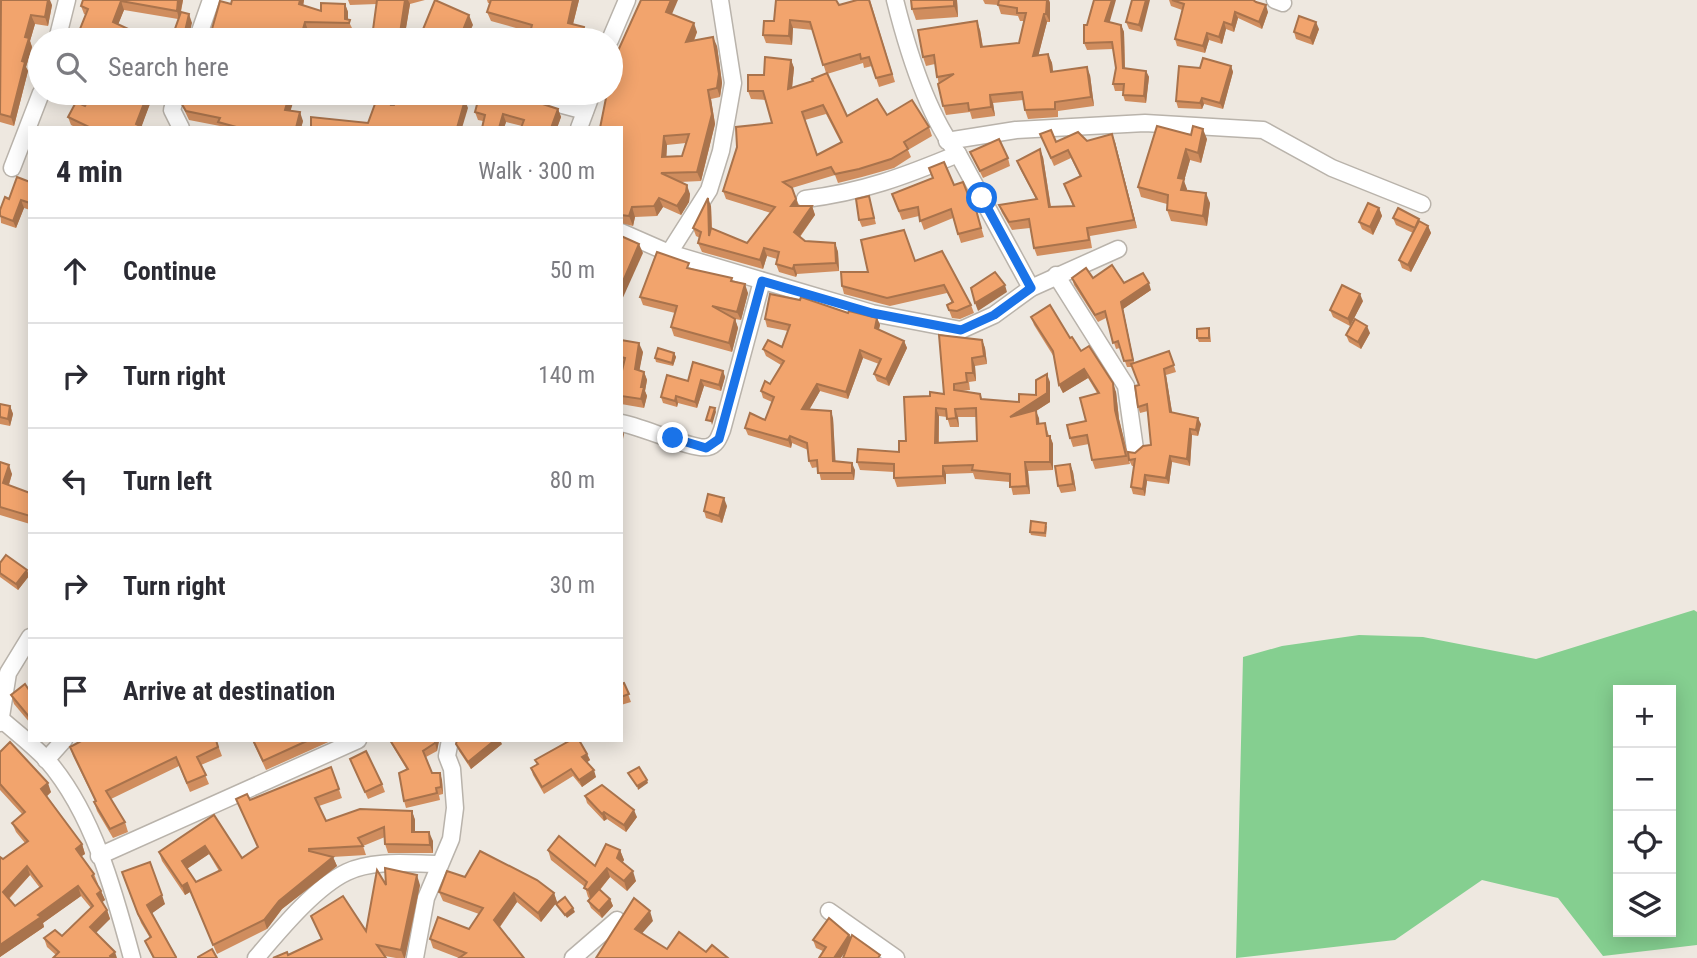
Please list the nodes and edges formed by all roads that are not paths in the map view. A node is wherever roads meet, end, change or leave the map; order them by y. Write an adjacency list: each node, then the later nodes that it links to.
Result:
1 (67, 0): 6 (street)
2 (211, 0): 7 (street)
3 (627, 0): 8 (street)
4 (720, 0): 25 (street)
5 (895, 0): 18 (street)
6 (60, 28)
7 (201, 28)
8 (615, 28)
9 (36, 105): 14 (street)
10 (173, 105): 15 (street)
11 (563, 105): 13 (street)
12 (587, 105): 13 (street)
13 (585, 111): 16 (street)
14 (28, 126)
15 (180, 126)
16 (580, 126)
17 (28, 127): 20 (street)
18 (947, 141): 19 (street); 22 (street)
19 (958, 154): 21 (street); 28 (street)
20 (12, 169)
21 (805, 199)
22 (1422, 204)
23 (623, 233): 25 (street)
24 (1118, 249): 26 (street)
25 (669, 253): 27 (street)
26 (1056, 275): 28 (street); 30 (street)
27 (762, 281): 28 (street); 29 (street)
28 (1031, 288)
29 (623, 423)
30 (1135, 449)
31 (28, 640): 32 (street)
32 (1, 722): 36 (street)
33 (62, 742): 36 (street)
34 (354, 742): 37 (street)
35 (450, 742): 38 (street)
36 (46, 760): 37 (street)
37 (99, 856): 41 (street)
38 (440, 864): 42 (street); 43 (street)
39 (829, 911): 45 (street)
40 (617, 920): 44 (street)
41 (132, 958)
42 (256, 958)
43 (415, 958)
44 (573, 958)
45 (896, 958)

